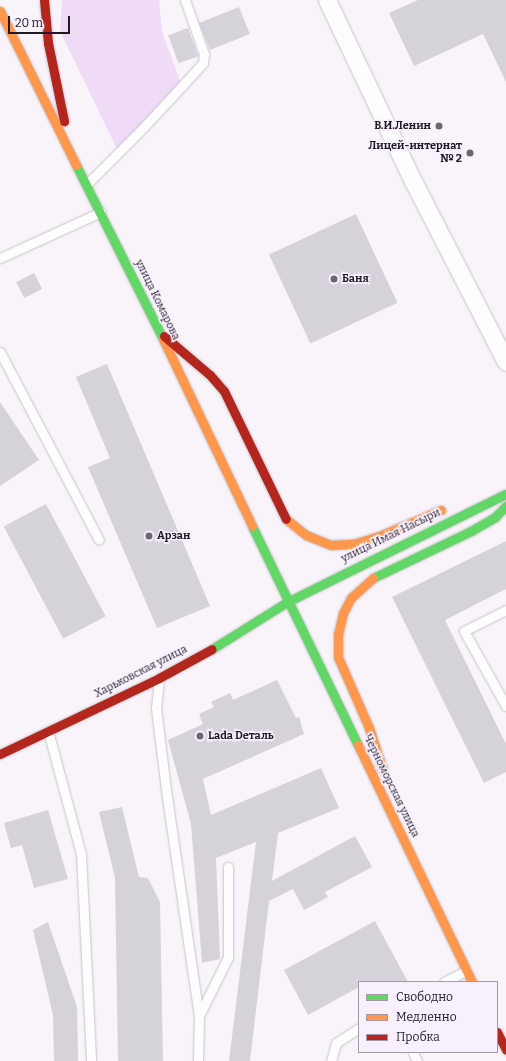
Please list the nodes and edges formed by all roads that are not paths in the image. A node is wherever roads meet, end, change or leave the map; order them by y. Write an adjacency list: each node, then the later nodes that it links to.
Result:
1 (44, 0): 5 (street)
2 (185, 0): 6 (lane)
3 (327, 0): 11 (street)
4 (0, 12): 5 (street, улица Комарова)
5 (71, 152): 6 (street, улица Комарова)
6 (87, 184): 7 (street, улица Комарова)
7 (101, 212): 8 (lane); 9 (street, улица Комарова)
8 (0, 258)
9 (159, 332): 15 (street); 18 (street, улица Комарова)
10 (0, 352): 17 (lane)
11 (506, 362)
12 (506, 488): 13 (street)
13 (488, 492)
14 (506, 494): 18 (street, улица Имая Насыри)
15 (453, 505)
16 (506, 506): 24 (street)
17 (99, 540)
18 (287, 602): 20 (street, Харьковская улица); 24 (street, Черноморская улица)
19 (506, 610): 21 (lane)
20 (159, 678): 22 (street, Харьковская улица); 29 (lane)
21 (506, 706)
22 (48, 731): 23 (street, Харьковская улица); 33 (lane)
23 (0, 754)
24 (394, 818): 26 (street, Черноморская улица)
25 (228, 866): 29 (lane)
26 (466, 971): 27 (lane); 28 (street, Черноморская улица)
27 (446, 981)
28 (471, 981)
29 (199, 1016): 34 (lane)
30 (358, 1029): 35 (lane)
31 (498, 1034): 32 (street)
32 (506, 1050)
33 (90, 1061)
34 (198, 1061)
35 (331, 1061)

